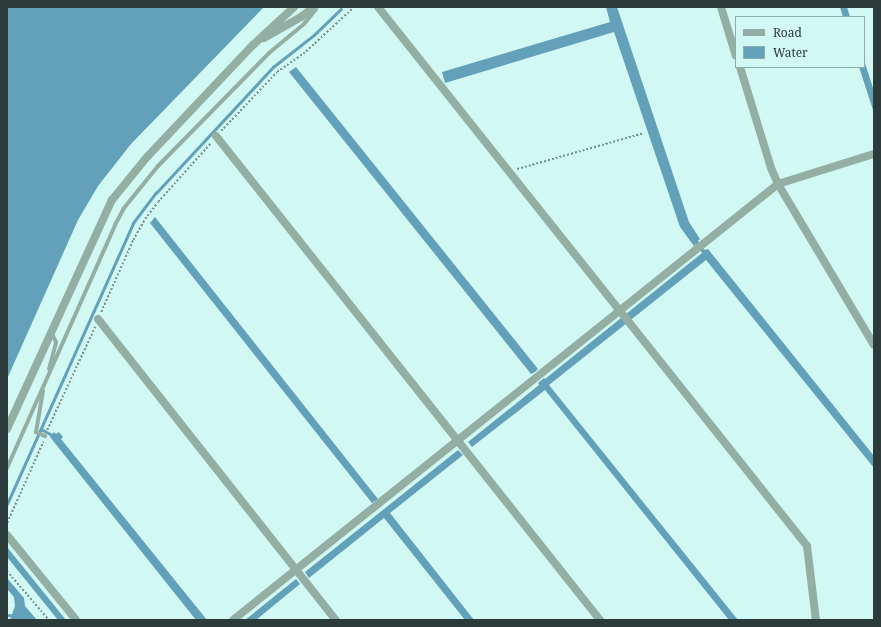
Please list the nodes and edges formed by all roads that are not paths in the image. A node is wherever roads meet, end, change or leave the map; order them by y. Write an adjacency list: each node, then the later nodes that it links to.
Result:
1 (294, 7): 6 (street)
2 (314, 7): 6 (street)
3 (318, 7): 16 (lane)
4 (378, 7): 12 (street)
5 (721, 7): 7 (street)
6 (252, 45): 14 (street)
7 (735, 53)
8 (740, 68): 11 (street)
9 (216, 136): 19 (street)
10 (874, 154): 11 (street)
11 (778, 184): 12 (street); 15 (street)
12 (621, 312): 19 (street); 27 (street)
13 (98, 319): 22 (street)
14 (51, 332): 16 (lane); 17 (street)
15 (874, 345)
16 (44, 383): 18 (lane); 20 (lane)
17 (7, 429)
18 (45, 436)
19 (459, 441): 22 (street); 26 (street)
20 (7, 468)
21 (7, 535): 23 (street)
22 (296, 570): 24 (street); 25 (street)
23 (76, 620)
24 (233, 620)
25 (336, 620)
26 (600, 620)
27 (816, 620)

